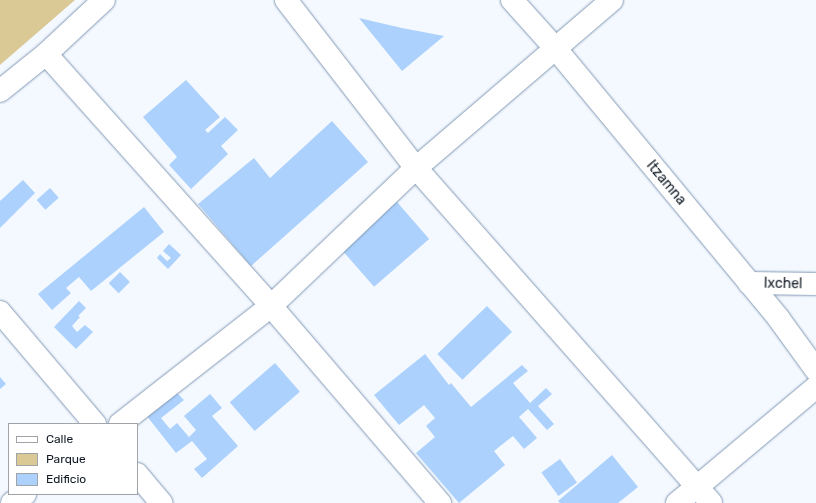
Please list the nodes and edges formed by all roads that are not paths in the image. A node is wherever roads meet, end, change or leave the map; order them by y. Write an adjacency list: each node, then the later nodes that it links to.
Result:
1 (104, 0): 6 (street)
2 (286, 0): 8 (street)
3 (512, 0): 5 (street, Itzamna)
4 (612, 0): 5 (street)
5 (556, 50): 8 (street); 9 (street, Itzamna)
6 (46, 54): 7 (street); 11 (street)
7 (0, 91)
8 (416, 168): 11 (street); 18 (street)
9 (749, 283): 10 (street, Ixchel); 13 (street, Itzamna)
10 (816, 284)
11 (271, 306): 16 (street); 22 (street)
12 (0, 312): 15 (street)
13 (816, 370)
14 (816, 388): 18 (street)
15 (94, 423)
16 (121, 423)
17 (138, 475): 21 (street)
18 (697, 487): 23 (street); 24 (street)
19 (24, 495): 20 (street)
20 (12, 503)
21 (161, 503)
22 (440, 503)
23 (677, 503)
24 (711, 503)

